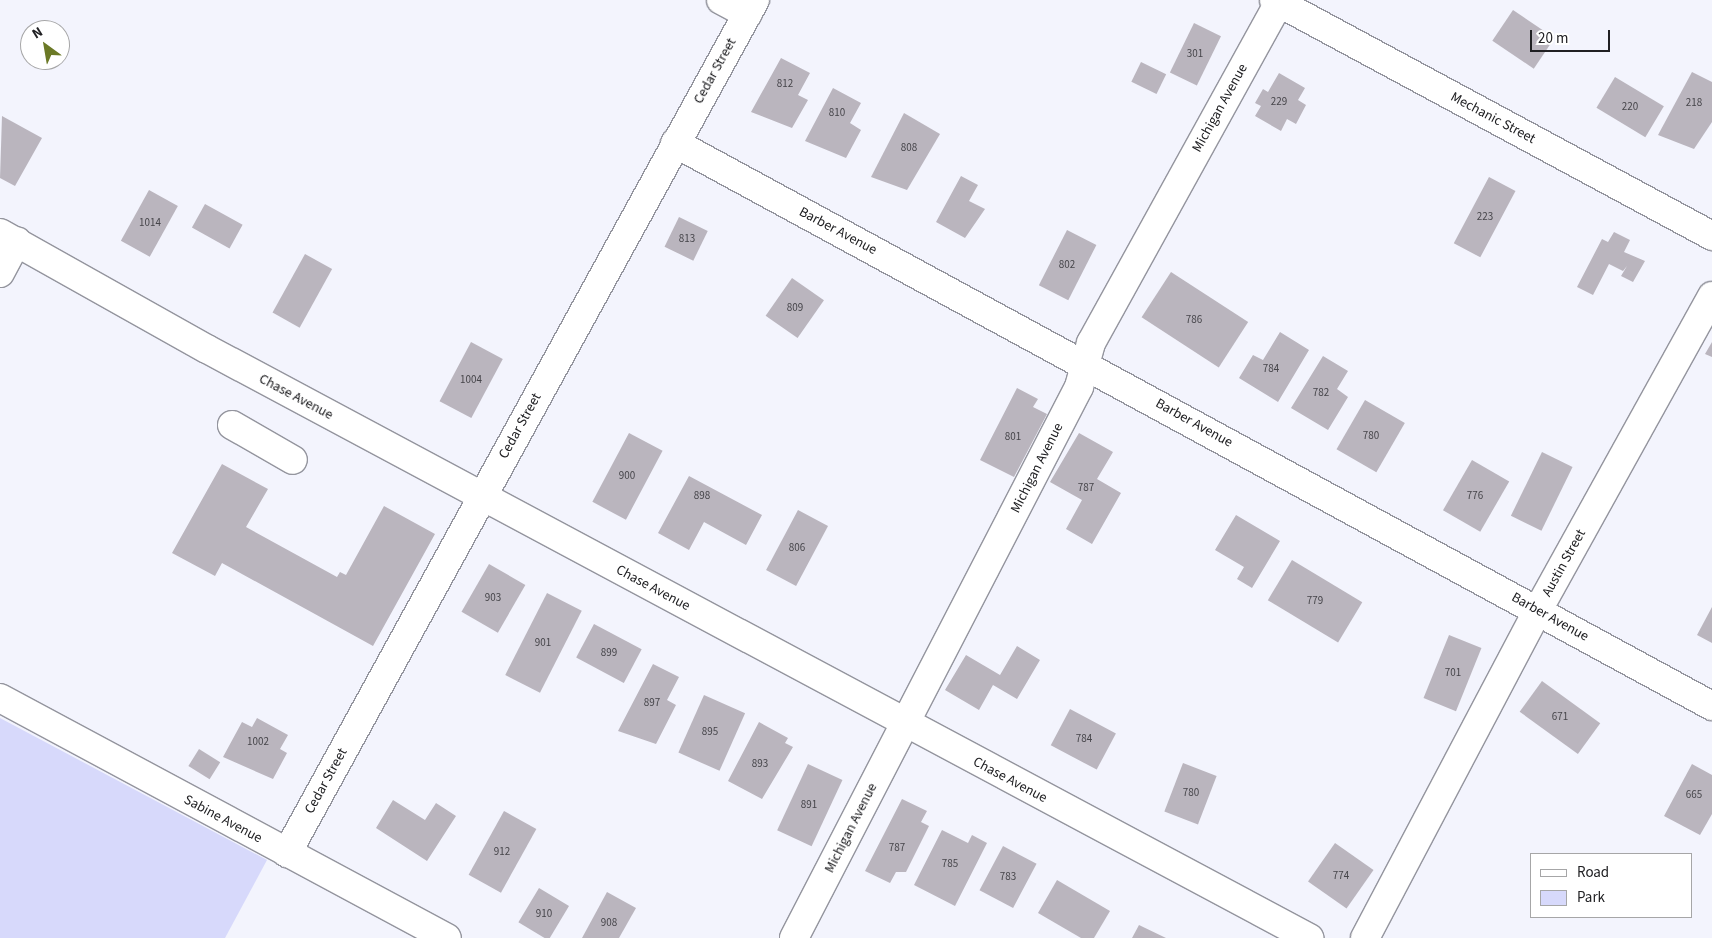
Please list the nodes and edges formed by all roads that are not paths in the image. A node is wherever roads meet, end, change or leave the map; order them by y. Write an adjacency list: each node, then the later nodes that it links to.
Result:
1 (721, 0): 3 (street)
2 (1277, 1): 5 (street, Mechanic Street); 9 (street, Michigan Avenue)
3 (751, 7): 4 (street, Cedar Street)
4 (674, 143): 9 (street, Barber Avenue); 12 (street, Cedar Street)
5 (1712, 236)
6 (8, 237): 7 (street); 12 (street, Chase Avenue)
7 (0, 273)
8 (1712, 296): 13 (street, Austin Street)
9 (1086, 364): 13 (street, Barber Avenue); 16 (street, Michigan Avenue)
10 (232, 425): 11 (street)
11 (293, 460)
12 (482, 497): 16 (street, Chase Avenue); 17 (street, Cedar Street)
13 (1538, 610): 15 (street, Barber Avenue); 21 (street, Austin Street)
14 (0, 698): 17 (street, Sabine Avenue)
15 (1712, 706)
16 (904, 724): 19 (street, Michigan Avenue); 20 (street, Chase Avenue)
17 (287, 853): 18 (street, Sabine Avenue)
18 (447, 938)
19 (794, 938)
20 (1309, 938)
21 (1365, 938)

